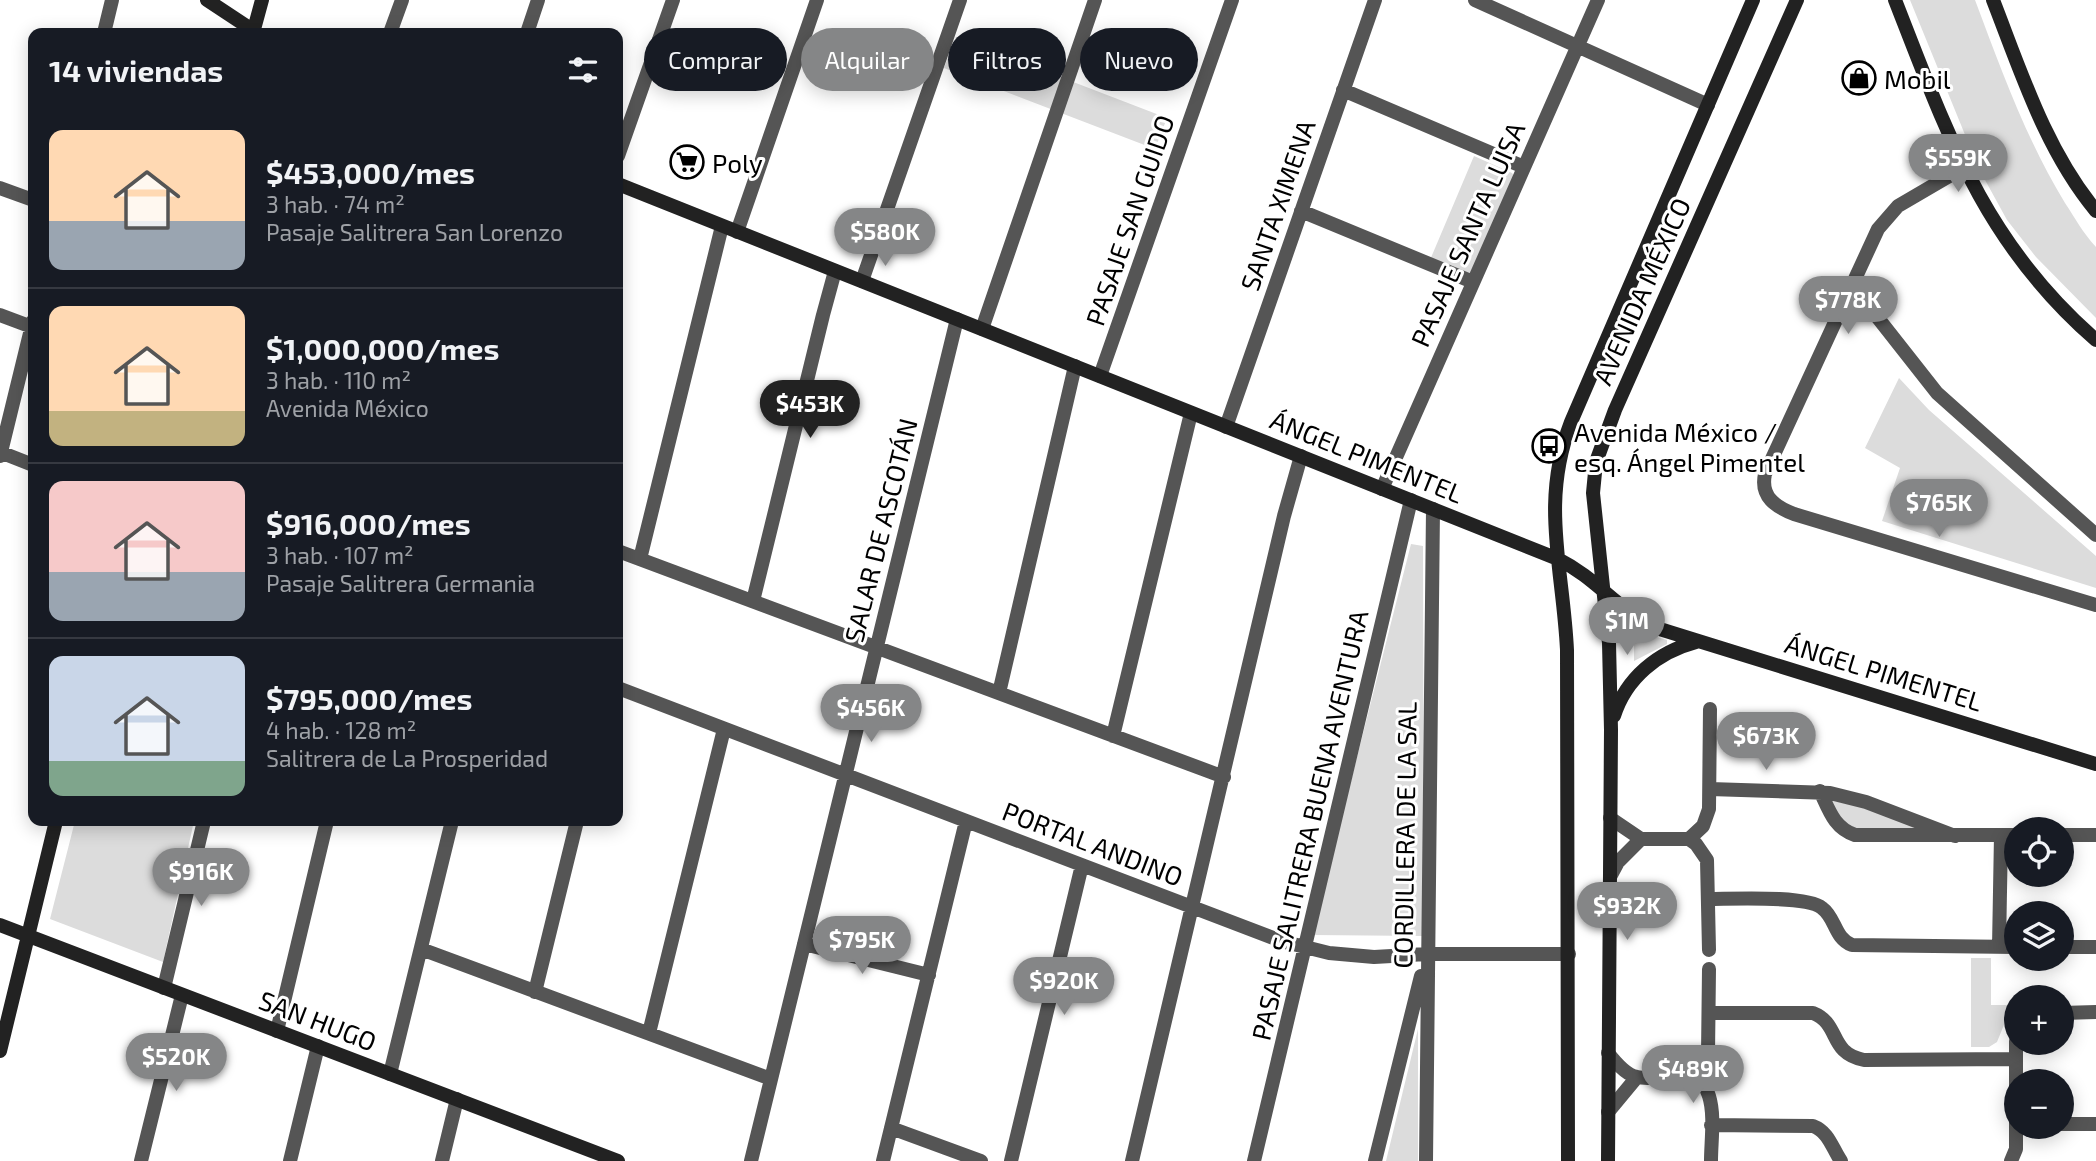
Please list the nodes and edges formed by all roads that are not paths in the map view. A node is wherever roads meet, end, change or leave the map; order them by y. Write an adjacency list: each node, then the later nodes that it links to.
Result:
1 (112, 0): 18 (street)
2 (207, 0): 19 (street)
3 (262, 0): 20 (street)
4 (402, 0): 21 (street)
5 (538, 0): 22 (street)
6 (673, 0): 26 (street)
7 (817, 0): 35 (street)
8 (960, 0): 37 (street)
9 (1095, 0): 43 (street)
10 (1232, 0): 47 (street, PASAJE SAN GUIDO)
11 (1375, 0): 24 (street, SANTA XIMENA)
12 (1475, 0): 23 (street)
13 (1598, 0): 23 (street, PASAJE SANTA LUISA)
14 (1753, 0): 25 (street, AVENIDA MÉXICO)
15 (1797, 0): 60 (street, AVENIDA MÉXICO)
16 (1895, 0): 28 (street)
17 (1993, 0): 33 (street)
18 (105, 28)
19 (248, 28)
20 (256, 28)
21 (392, 28)
22 (529, 28)
23 (1577, 46): 25 (street); 27 (street, PASAJE SANTA LUISA)
24 (1343, 90): 27 (street); 32 (street, SANTA XIMENA)
25 (1708, 105): 59 (street, AVENIDA MÉXICO)
26 (623, 142)
27 (1524, 167): 38 (street, PASAJE SANTA LUISA)
28 (1963, 168): 39 (street); 45 (street)
29 (623, 186): 34 (street, ÁNGEL PIMENTEL)
30 (0, 188): 31 (street)
31 (28, 198)
32 (1301, 211): 38 (street); 49 (street, SANTA XIMENA)
33 (2096, 211)
34 (722, 226): 35 (street, ÁNGEL PIMENTEL); 58 (street)
35 (737, 232): 36 (street, ÁNGEL PIMENTEL)
36 (835, 271): 37 (street, ÁNGEL PIMENTEL); 61 (street)
37 (862, 281): 41 (street, ÁNGEL PIMENTEL)
38 (1473, 282): 53 (street, PASAJE SANTA LUISA)
39 (1852, 285): 56 (street); 62 (street)
40 (0, 315): 42 (street)
41 (957, 320): 43 (street, ÁNGEL PIMENTEL); 64 (street, SALAR DE ASCOTÁN)
42 (28, 323)
43 (982, 329): 46 (street, ÁNGEL PIMENTEL)
44 (28, 340): 50 (street)
45 (2096, 340)
46 (1075, 366): 47 (street, ÁNGEL PIMENTEL); 66 (street)
47 (1100, 376): 48 (street, ÁNGEL PIMENTEL)
48 (1191, 413): 49 (street, ÁNGEL PIMENTEL); 70 (street)
49 (1226, 427): 51 (street, ÁNGEL PIMENTEL)
50 (0, 454): 52 (street)
51 (1301, 456): 53 (street, ÁNGEL PIMENTEL); 73 (street)
52 (28, 463)
53 (1382, 489): 54 (street, ÁNGEL PIMENTEL)
54 (1410, 500): 55 (street, ÁNGEL PIMENTEL); 100 (street, PASAJE SALITRERA BUENA AVENTURA)
55 (1433, 509): 59 (street, ÁNGEL PIMENTEL); 103 (street, CORDILLERA DE LA SAL)
56 (2096, 535)
57 (623, 553): 58 (street)
58 (640, 559): 61 (street)
59 (1558, 559): 60 (street, ÁNGEL PIMENTEL); 104 (street, AVENIDA MÉXICO)
60 (1604, 593): 63 (street, ÁNGEL PIMENTEL); 68 (street, AVENIDA MÉXICO)
61 (753, 601): 64 (street)
62 (2096, 605)
63 (1699, 641): 68 (street); 71 (street, ÁNGEL PIMENTEL)
64 (877, 648): 66 (street); 72 (street, SALAR DE ASCOTÁN)
65 (623, 690): 69 (street, PORTAL ANDINO)
66 (999, 693): 70 (street)
67 (1710, 709): 74 (street)
68 (1611, 724): 76 (street, AVENIDA MÉXICO)
69 (724, 729): 72 (street, PORTAL ANDINO); 114 (street)
70 (1113, 736): 73 (street)
71 (2096, 764)
72 (846, 775): 77 (street, PORTAL ANDINO); 95 (street, SALAR DE ASCOTÁN)
73 (1224, 777): 92 (street)
74 (1710, 789): 75 (street); 88 (street)
75 (1820, 791): 86 (street); 86 (street)
76 (1610, 818): 87 (street); 90 (street, AVENIDA MÉXICO)
77 (966, 821): 89 (street, PORTAL ANDINO); 106 (street)
78 (55, 826): 94 (street)
79 (203, 826): 107 (street)
80 (326, 826): 113 (street)
81 (451, 826): 101 (street)
82 (576, 826): 108 (street)
83 (2001, 835): 86 (street); 96 (street)
84 (2074, 835): 85 (street)
85 (2096, 835)
86 (1955, 836)
87 (1641, 839): 88 (street); 90 (street)
88 (1689, 839): 91 (street)
89 (1083, 865): 92 (street, PORTAL ANDINO); 140 (street)
90 (1610, 877): 117 (street, AVENIDA MÉXICO)
91 (1709, 899): 96 (street); 102 (street)
92 (1192, 907): 100 (street, PORTAL ANDINO); 141 (street)
93 (0, 925): 94 (street, SAN HUGO)
94 (28, 936): 107 (street, SAN HUGO); 116 (street)
95 (804, 944): 106 (street); 124 (street, SALAR DE ASCOTÁN)
96 (1999, 947): 97 (street)
97 (2004, 947)
98 (2074, 947): 99 (street)
99 (2096, 947)
100 (1306, 948): 103 (street, PORTAL ANDINO); 142 (street, PASAJE SALITRERA BUENA AVENTURA)
101 (421, 949): 108 (street); 121 (street)
102 (1709, 950)
103 (1427, 954): 104 (street, PORTAL ANDINO); 143 (street); 144 (street, CORDILLERA DE LA SAL)
104 (1569, 954): 145 (street, AVENIDA MÉXICO)
105 (1709, 969): 111 (street)
106 (929, 975): 130 (street)
107 (164, 988): 109 (street, SAN HUGO)
108 (535, 992): 114 (street)
109 (182, 995): 113 (street, SAN HUGO); 133 (street)
110 (2096, 1012): 112 (street)
111 (1710, 1013): 119 (street); 122 (street)
112 (2074, 1013)
113 (277, 1031): 115 (street, SAN HUGO)
114 (649, 1034): 124 (street)
115 (318, 1046): 121 (street, SAN HUGO); 134 (street)
116 (0, 1051)
117 (1608, 1053): 123 (street); 126 (street, AVENIDA MÉXICO)
118 (2014, 1055): 119 (street)
119 (2014, 1059): 120 (street)
120 (2014, 1069)
121 (390, 1074): 125 (street, SAN HUGO)
122 (1689, 1075): 123 (street); 129 (street)
123 (1637, 1077): 126 (street)
124 (771, 1079): 137 (street, SALAR DE ASCOTÁN)
125 (457, 1099): 132 (street, SAN HUGO); 135 (street)
126 (1608, 1112): 146 (street, AVENIDA MÉXICO)
127 (2074, 1124): 128 (street)
128 (2096, 1124)
129 (1711, 1125): 147 (street); 148 (street)
130 (891, 1128): 138 (street); 139 (street)
131 (2015, 1139): 149 (street)
132 (595, 1157): 136 (street, SAN HUGO)
133 (141, 1161)
134 (290, 1161)
135 (442, 1161)
136 (618, 1161)
137 (751, 1161)
138 (883, 1161)
139 (981, 1161)
140 (1011, 1161)
141 (1132, 1161)
142 (1254, 1161)
143 (1375, 1161)
144 (1426, 1161)
145 (1568, 1161)
146 (1608, 1161)
147 (1711, 1161)
148 (1841, 1161)
149 (2011, 1161)

